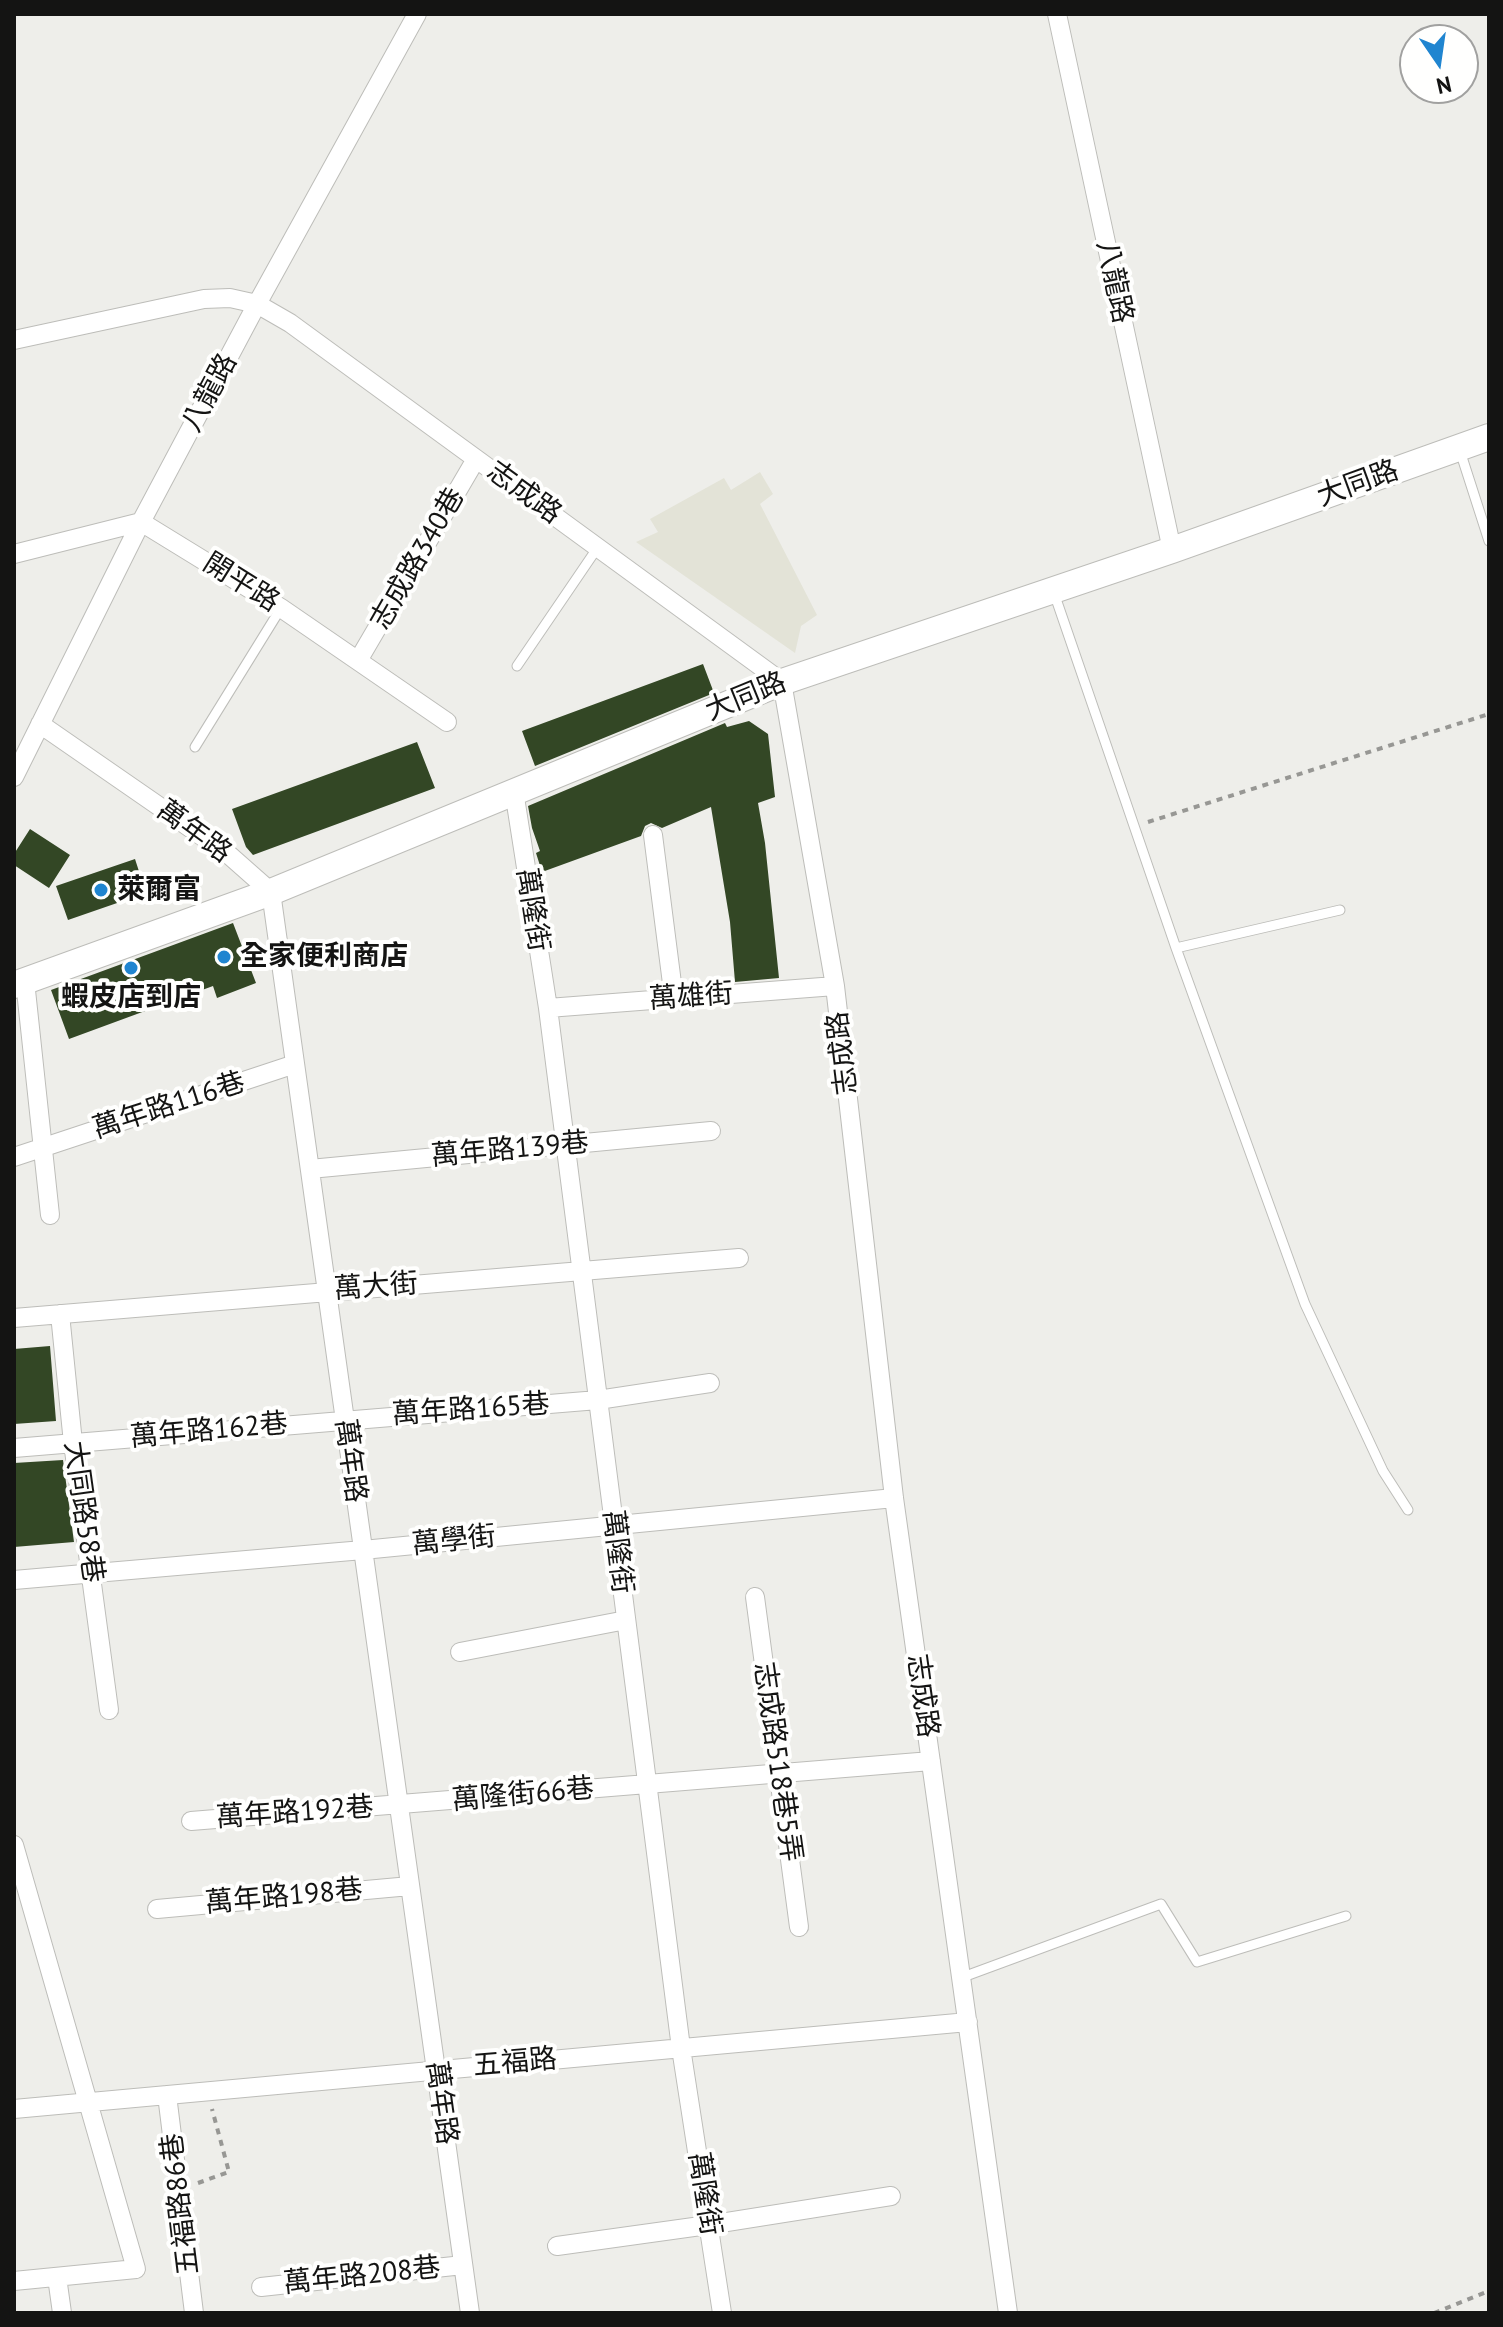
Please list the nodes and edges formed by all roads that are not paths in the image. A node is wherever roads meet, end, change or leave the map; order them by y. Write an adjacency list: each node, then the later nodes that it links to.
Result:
1 (417, 14): 3 (street, 八龍路)
2 (1057, 14): 11 (street, 八龍路)
3 (257, 304): 4 (street, 志成路); 7 (street, 志成路); 8 (street, 八龍路)
4 (14, 340)
5 (1489, 437): 6 (main road, 大同路)
6 (1459, 448): 9 (lane); 11 (main road, 大同路)
7 (476, 459): 10 (street, 志成路); 15 (street, 志成路340巷)
8 (141, 522): 12 (street); 14 (street, 開平路); 19 (street, 八龍路)
9 (1489, 541)
10 (598, 547): 16 (lane); 17 (street, 志成路)
11 (1172, 550): 13 (main road, 大同路)
12 (14, 554)
13 (1053, 590): 17 (main road, 大同路); 27 (lane)
14 (281, 608): 15 (street, 開平路); 20 (lane)
15 (359, 659): 18 (street, 開平路)
16 (517, 666)
17 (782, 682): 23 (main road, 大同路); 29 (street, 志成路)
18 (447, 722)
19 (40, 724): 21 (street, 八龍路); 25 (street, 萬年路)
20 (195, 747)
21 (18, 757): 22 (street, 八龍路)
22 (14, 777)
23 (514, 791): 25 (main road, 大同路); 31 (street, 萬隆街)
24 (653, 835): 30 (street)
25 (271, 892): 28 (main road, 大同路); 32 (street, 萬年路)
26 (1340, 910): 27 (lane)
27 (1176, 948): 50 (lane)
28 (20, 983): 35 (street)
29 (835, 986): 30 (street, 萬雄街); 49 (street, 志成路)
30 (674, 999): 31 (street, 萬雄街)
31 (548, 1008): 34 (street, 萬隆街)
32 (295, 1064): 35 (street, 萬年路116巷); 37 (street, 萬年路)
33 (711, 1131): 34 (street, 萬年路139巷)
34 (565, 1145): 37 (street, 萬年路139巷); 40 (street, 萬隆街)
35 (43, 1148): 36 (street, 萬年路116巷); 38 (street)
36 (14, 1157)
37 (310, 1169): 41 (street, 萬年路)
38 (50, 1215)
39 (739, 1258): 40 (street, 萬大街)
40 (581, 1272): 41 (street, 萬大街); 45 (street, 萬隆街)
41 (327, 1291): 42 (street, 萬大街); 46 (street, 萬年路)
42 (60, 1314): 43 (street, 萬大街); 47 (street, 大同路58巷)
43 (14, 1318)
44 (710, 1383): 45 (street, 萬年路165巷)
45 (598, 1400): 46 (street, 萬年路165巷); 51 (street, 萬隆街)
46 (344, 1419): 47 (street, 萬年路162巷); 52 (street, 萬年路)
47 (73, 1443): 48 (street, 萬年路162巷); 53 (street, 大同路58巷)
48 (14, 1448)
49 (894, 1498): 51 (street, 萬學街); 59 (street, 志成路)
50 (1408, 1510)
51 (614, 1525): 52 (street, 萬學街); 56 (street, 萬隆街)
52 (363, 1550): 53 (street, 萬學街); 62 (street, 萬年路)
53 (91, 1573): 54 (street, 萬學街); 58 (street, 大同路58巷)
54 (14, 1580)
55 (755, 1597): 60 (street, 志成路518巷5弄)
56 (626, 1620): 57 (street); 61 (street, 萬隆街)
57 (460, 1652)
58 (109, 1710)
59 (931, 1761): 60 (street, 萬隆街66巷); 69 (street, 志成路)
60 (779, 1774): 61 (street, 萬隆街66巷); 68 (street, 志成路518巷5弄)
61 (647, 1784): 62 (street, 萬隆街66巷); 71 (street, 萬隆街)
62 (399, 1805): 63 (street, 萬年路192巷); 65 (street, 萬年路)
63 (191, 1821)
64 (15, 1853): 74 (street)
65 (410, 1886): 66 (street, 萬年路198巷); 72 (street, 萬年路)
66 (157, 1909)
67 (1346, 1916): 69 (lane)
68 (799, 1927)
69 (963, 1977): 70 (street, 志成路)
70 (968, 2022): 71 (street, 五福路); 87 (street, 志成路)
71 (681, 2048): 72 (street, 五福路); 77 (street, 萬隆街)
72 (437, 2070): 73 (street, 五福路); 79 (street, 萬年路)
73 (167, 2095): 74 (street, 五福路); 84 (street, 五福路86巷)
74 (88, 2102): 75 (street, 五福路); 80 (street)
75 (14, 2109)
76 (891, 2196): 77 (street)
77 (708, 2225): 78 (street); 86 (street, 萬隆街)
78 (557, 2246)
79 (463, 2265): 82 (street, 萬年路208巷); 85 (street, 萬年路)
80 (57, 2277): 81 (street); 83 (street)
81 (14, 2281)
82 (261, 2287)
83 (62, 2313)
84 (194, 2313)
85 (470, 2313)
86 (722, 2313)
87 (1008, 2313)

